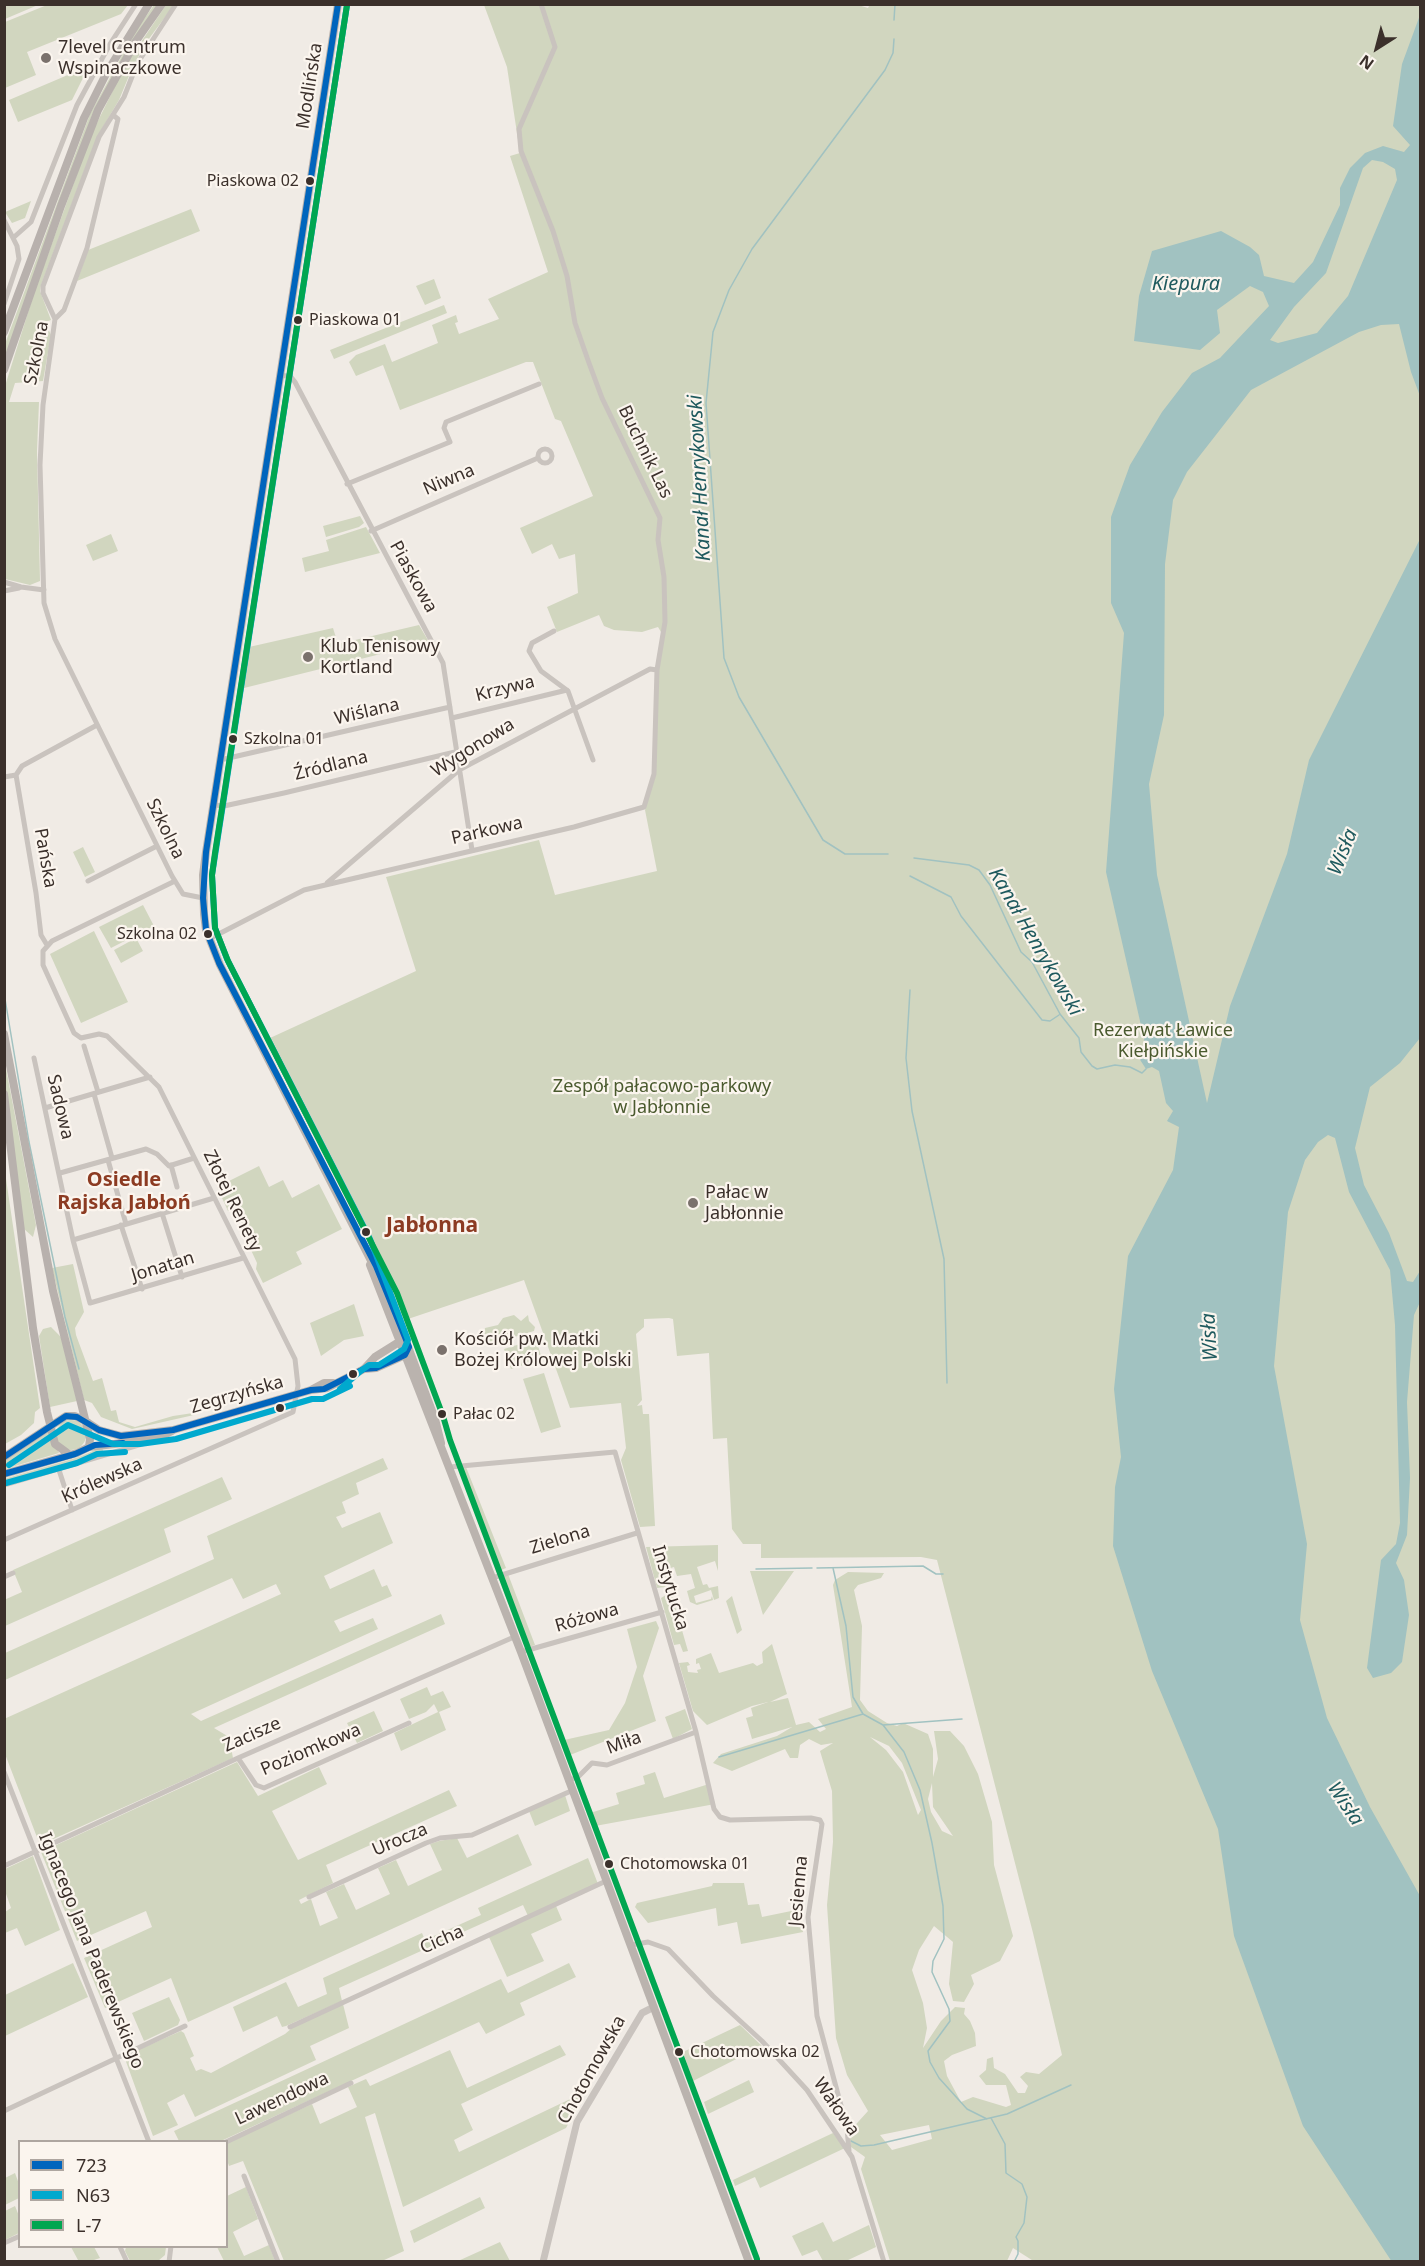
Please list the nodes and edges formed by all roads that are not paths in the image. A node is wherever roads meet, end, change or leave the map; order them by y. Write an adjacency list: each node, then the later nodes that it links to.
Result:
1 (136, 4): 10 (street)
2 (149, 4): 13 (main road)
3 (162, 4): 14 (main road)
4 (176, 4): 7 (street, Szkolna)
5 (338, 4): 15 (main road, Modlińska)
6 (541, 4): 25 (street, Buchnik Las)
7 (113, 115): 12 (street, Szkolna); 12 (street)
8 (4, 220): 9 (street)
9 (7, 230): 10 (street)
10 (13, 238): 11 (street)
11 (4, 304)
12 (55, 319): 22 (street, Szkolna)
13 (4, 332)
14 (4, 370)
15 (281, 375): 18 (street, Piaskowa); 32 (main road, Modlińska)
16 (538, 384): 18 (street)
17 (538, 458): 19 (street, Niwna)
18 (347, 484): 19 (street, Piaskowa)
19 (371, 531): 27 (street, Piaskowa)
20 (4, 582): 21 (street)
21 (21, 587): 22 (street); 23 (street)
22 (44, 590): 30 (street, Szkolna)
23 (4, 591)
24 (554, 631): 26 (street, Krzywa)
25 (657, 670): 28 (street, Wygonowa); 39 (street, Parkowa)
26 (567, 690): 28 (street, Krzywa); 29 (street, Krzywa)
27 (450, 707): 29 (street, Piaskowa); 32 (street, Wiślana)
28 (575, 708): 33 (street, Krzywa); 34 (street, Wygonowa)
29 (452, 718): 31 (street, Piaskowa)
30 (97, 725): 35 (street); 38 (street, Szkolna)
31 (456, 752): 34 (street, Piaskowa); 37 (street, Źródlana)
32 (220, 760): 37 (main road, Modlińska)
33 (593, 760)
34 (459, 770): 39 (street, Piaskowa); 42 (street, Wygonowa)
35 (16, 775): 36 (street); 45 (street, Pańska)
36 (4, 777)
37 (214, 805): 43 (main road, Modlińska)
38 (157, 846): 40 (street); 41 (street, Szkolna)
39 (472, 850): 42 (street, Parkowa)
40 (88, 881)
41 (175, 881): 43 (street, Szkolna); 45 (street)
42 (326, 884): 44 (street, Parkowa)
43 (203, 898): 44 (main road, Modlińska)
44 (209, 939): 63 (main road, Modlińska)
45 (47, 945): 47 (street, Pańska)
46 (4, 1034): 72 (main road)
47 (109, 1038): 50 (street, Złotej Renety)
48 (84, 1046): 51 (street)
49 (34, 1058): 53 (street, Sadowa)
50 (150, 1077): 51 (street); 54 (street, Złotej Renety)
51 (96, 1093): 53 (street); 55 (street)
52 (4, 1094): 73 (main road)
53 (45, 1108): 57 (street, Sadowa)
54 (195, 1158): 56 (street); 59 (street, Złotej Renety)
55 (110, 1159): 56 (street); 57 (street); 61 (street)
56 (171, 1165): 58 (street)
57 (60, 1173): 62 (street, Sadowa)
58 (177, 1187)
59 (214, 1198): 60 (street); 64 (street, Złotej Renety)
60 (162, 1213): 61 (street); 65 (street)
61 (124, 1225): 62 (street); 66 (street)
62 (73, 1240): 67 (street, Sadowa)
63 (362, 1243): 68 (main road, Modlińska); 69 (main road, Modlińska)
64 (243, 1258): 65 (street, Jonatan); 71 (street, Złotej Renety)
65 (182, 1277): 66 (street, Jonatan)
66 (141, 1289): 67 (street, Jonatan)
67 (90, 1303)
68 (399, 1342): 69 (main road, Modlińska); 70 (main road, Zegrzyńska)
69 (407, 1351): 70 (main road, Zegrzyńska); 79 (main road, Modlińska)
70 (364, 1369): 71 (main road, Zegrzyńska)
71 (297, 1395): 74 (main road, Zegrzyńska); 83 (street, Królewska)
72 (87, 1422): 73 (main road); 74 (main road, Zegrzyńska); 76 (main road)
73 (50, 1426): 77 (main road); 78 (main road)
74 (173, 1430): 75 (main road, Zegrzyńska)
75 (156, 1439): 76 (main road, Zegrzyńska); 80 (street)
76 (89, 1447): 77 (main road)
77 (70, 1455): 81 (main road)
78 (4, 1457)
79 (450, 1467): 84 (street, Instytucka); 88 (main road, Modlińska)
80 (59, 1470): 82 (street); 83 (street)
81 (4, 1473)
82 (4, 1485)
83 (72, 1510): 85 (street, Królewska)
84 (638, 1533): 88 (street, Zielona); 89 (street, Instytucka)
85 (4, 1540)
86 (13, 1573): 87 (street)
87 (4, 1577)
88 (492, 1578): 90 (main road, Modlińska)
89 (662, 1612): 91 (street, Różowa); 93 (street, Instytucka)
90 (514, 1637): 91 (main road, Modlińska); 94 (street, Zacisze)
91 (520, 1652): 96 (main road, Modlińska)
92 (409, 1723): 94 (street, Poziomkowa)
93 (696, 1732): 96 (street, Miła); 111 (street, Jesienna)
94 (238, 1758): 98 (street, Zacisze)
95 (4, 1772): 98 (street, Ignacego Jana Paderewskiego)
96 (568, 1781): 97 (main road, Modlińska)
97 (571, 1791): 100 (main road, Modlińska); 101 (street, Urocza)
98 (34, 1851): 99 (street, Zacisze); 106 (street, Ignacego Jana Paderewskiego)
99 (4, 1866)
100 (606, 1881): 102 (main road, Modlińska); 105 (street, Cicha)
101 (309, 1897)
102 (631, 1945): 103 (main road, Modlińska); 111 (street, Wałowa)
103 (654, 2007): 118 (street, Chotomowska); 119 (main road, Modlińska)
104 (185, 2026): 106 (street)
105 (290, 2027)
106 (117, 2057): 108 (street); 109 (street, Ignacego Jana Paderewskiego)
107 (351, 2083): 110 (street, Lawendowa)
108 (4, 2111)
109 (148, 2140)
110 (228, 2141)
111 (849, 2151): 120 (street, Wałowa)
112 (244, 2176): 117 (street)
113 (18, 2237): 114 (street)
114 (4, 2243)
115 (120, 2248): 116 (street)
116 (127, 2262)
117 (278, 2262)
118 (543, 2262)
119 (749, 2262)
120 (884, 2262)

